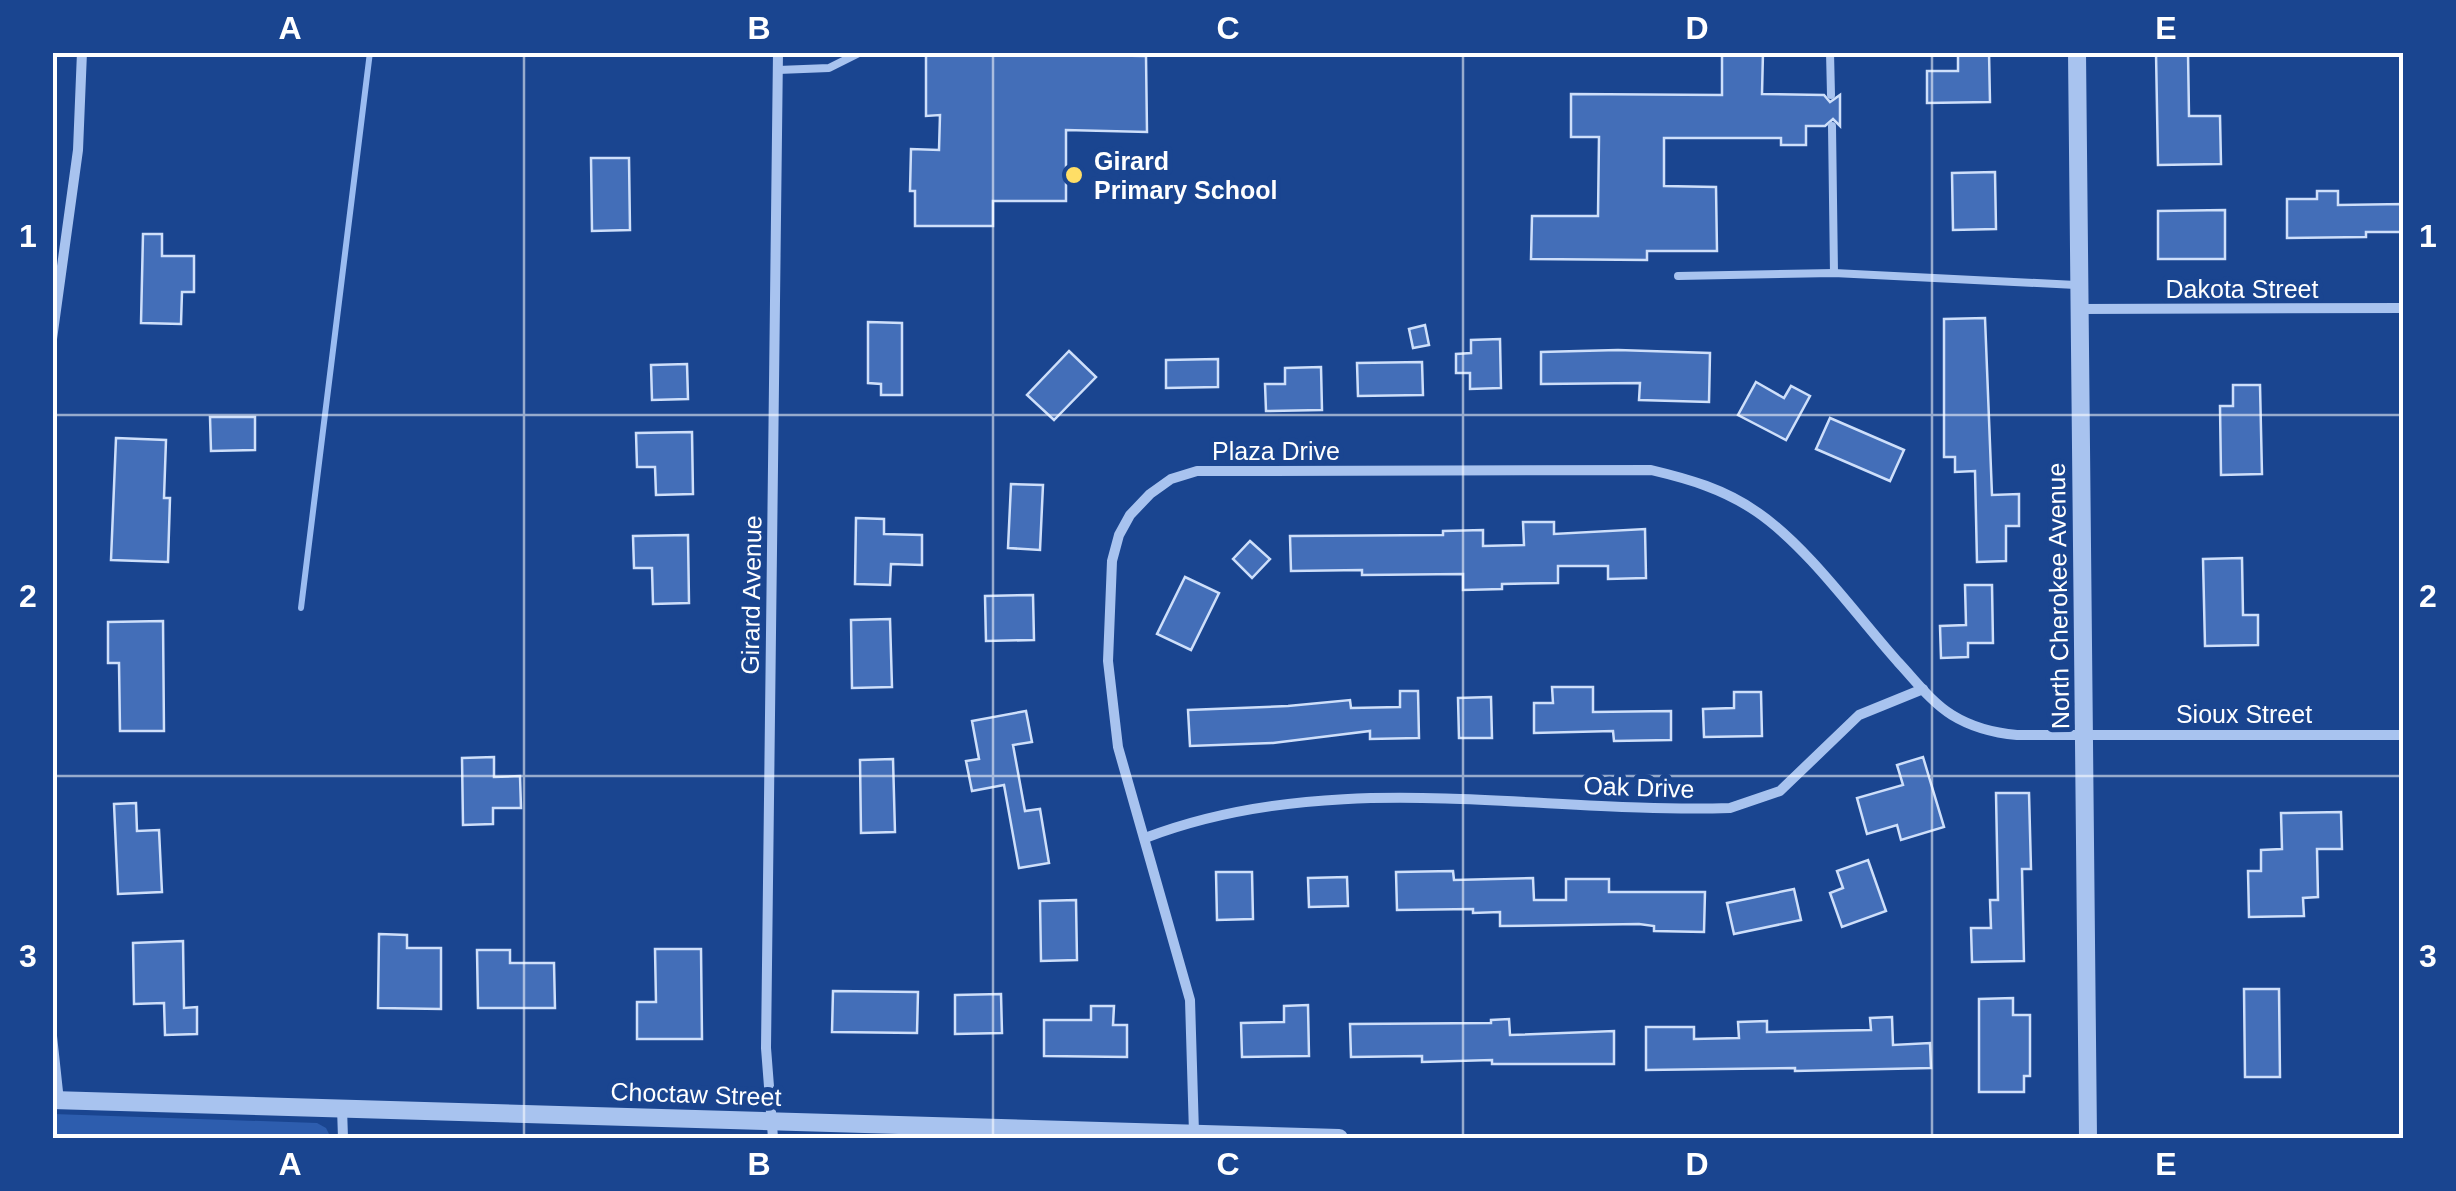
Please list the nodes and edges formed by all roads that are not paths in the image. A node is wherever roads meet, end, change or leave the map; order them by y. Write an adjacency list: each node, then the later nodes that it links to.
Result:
1 (82, 52): 14 (street)
2 (778, 52): 6 (street, Girard Avenue)
3 (861, 52): 6 (lane)
4 (1830, 52): 7 (lane)
5 (2077, 52): 11 (street, North Cherokee Avenue)
6 (778, 70): 22 (street, Girard Avenue)
7 (1831, 94)
8 (1832, 126): 9 (lane)
9 (1834, 273): 10 (lane); 11 (lane)
10 (1678, 276)
11 (2081, 285): 13 (street, North Cherokee Avenue)
12 (2404, 308): 13 (street, Dakota Street)
13 (2080, 309): 16 (street, North Cherokee Avenue)
14 (52, 338)
15 (1923, 690): 16 (street); 18 (street, Oak Drive); 18 (street, Plaza Drive)
16 (2084, 734): 17 (street, Sioux Street); 26 (street, North Cherokee Avenue)
17 (2404, 735)
18 (1145, 838): 23 (street, Plaza Drive)
19 (52, 1036): 20 (street)
20 (56, 1100): 21 (street, Choctaw Street)
21 (342, 1108): 22 (street, Choctaw Street); 24 (street)
22 (773, 1130): 23 (street, Choctaw Street)
23 (1194, 1134): 25 (street, Choctaw Street)
24 (343, 1138)
25 (1339, 1138)
26 (2088, 1138)

